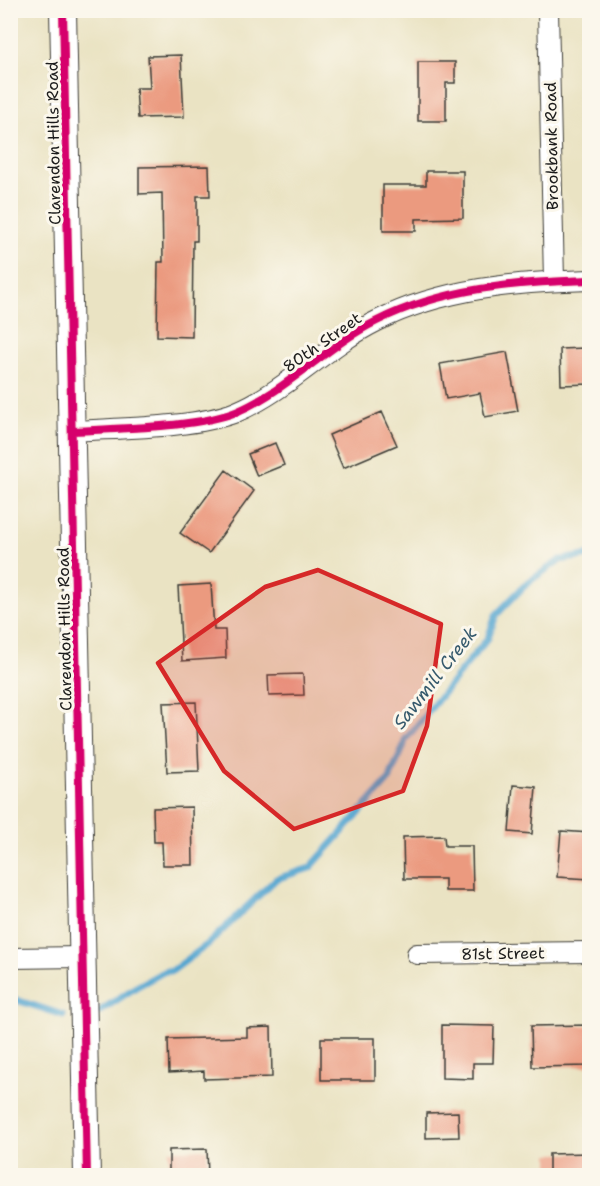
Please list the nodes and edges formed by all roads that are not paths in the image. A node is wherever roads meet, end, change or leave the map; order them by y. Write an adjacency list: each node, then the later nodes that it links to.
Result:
1 (63, 10): 5 (street, Clarendon Hills Road)
2 (548, 10): 4 (street, Brookbank Road)
3 (590, 280): 4 (street, 80th Street)
4 (554, 281): 5 (street, 80th Street)
5 (73, 431): 8 (street, Clarendon Hills Road)
6 (590, 952): 7 (street, 81st Street)
7 (417, 954)
8 (83, 957): 9 (street); 10 (street, Clarendon Hills Road)
9 (10, 958)
10 (87, 1176)

